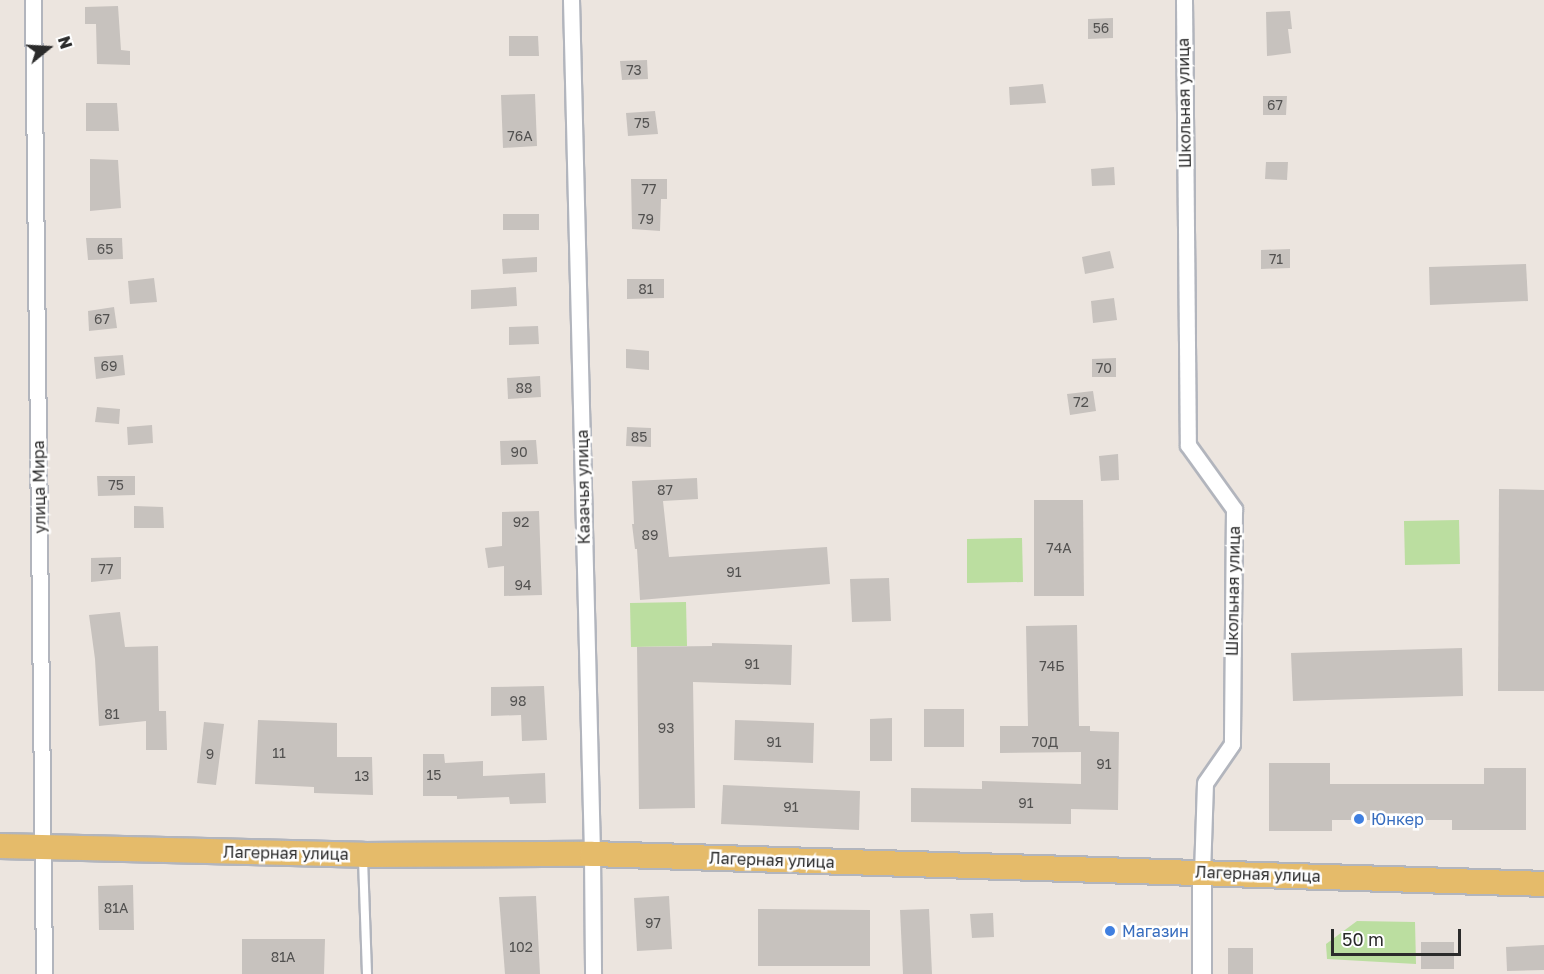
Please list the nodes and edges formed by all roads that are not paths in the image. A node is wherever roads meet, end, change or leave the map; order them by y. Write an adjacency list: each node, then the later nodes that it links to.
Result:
1 (33, 0): 5 (street, улица Мира)
2 (571, 0): 6 (street, Казачья улица)
3 (1184, 0): 8 (street, Школьная улица)
4 (0, 846): 5 (main road, Лагерная улица)
5 (43, 846): 7 (main road, Лагерная улица); 10 (street, улица Мира)
6 (592, 854): 7 (main road, Лагерная улица); 8 (main road, Лагерная улица); 12 (street, Казачья улица)
7 (363, 855): 11 (lane)
8 (1202, 872): 9 (main road, Лагерная улица); 13 (street, Школьная улица)
9 (1544, 884)
10 (44, 974)
11 (367, 974)
12 (592, 974)
13 (1203, 974)

